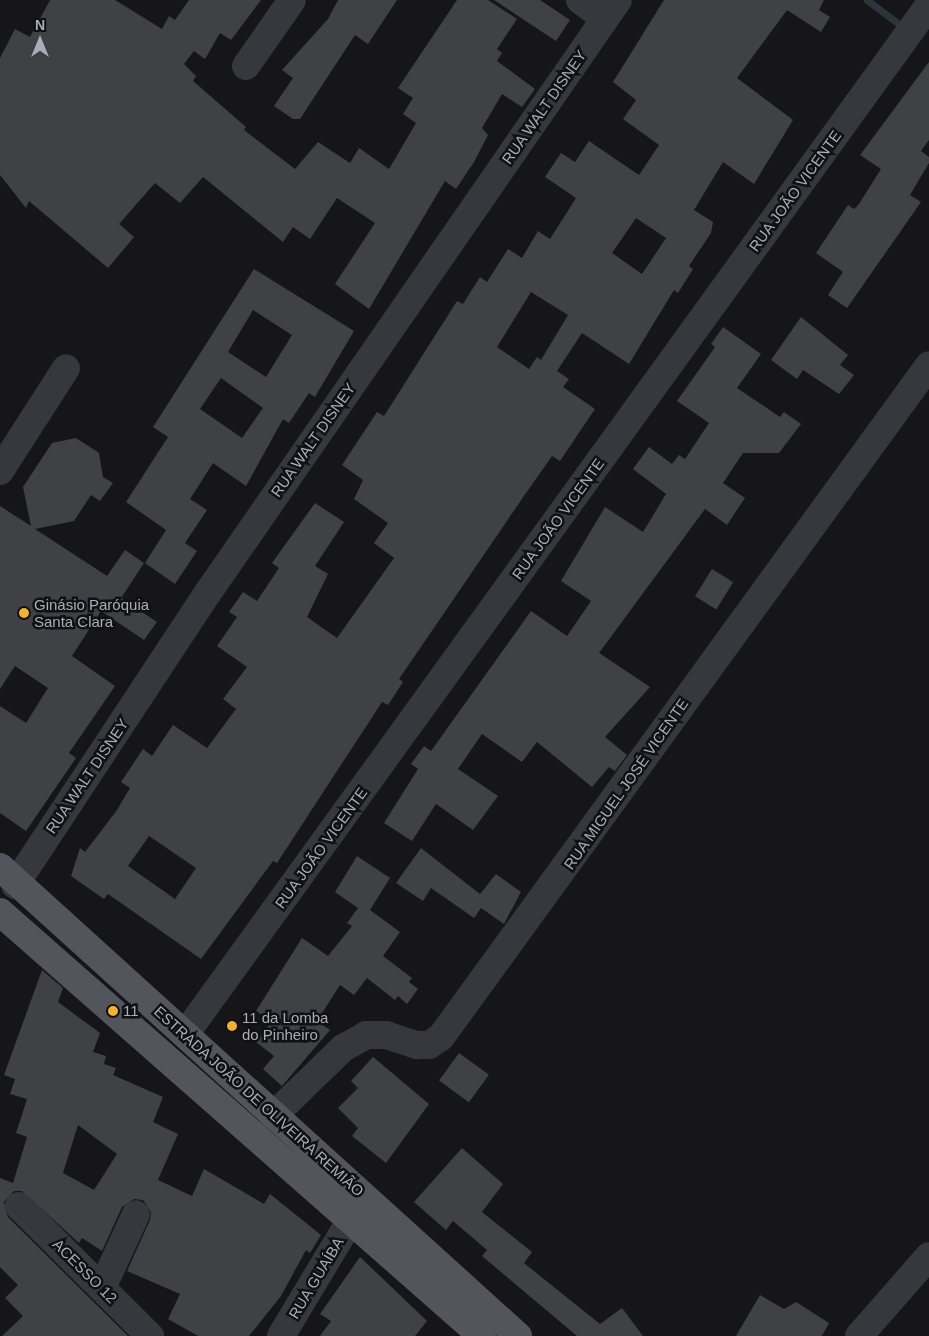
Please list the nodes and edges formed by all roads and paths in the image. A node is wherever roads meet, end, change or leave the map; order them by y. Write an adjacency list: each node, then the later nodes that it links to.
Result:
1 (292, 0): 5 (street)
2 (580, 0): 4 (street)
3 (929, 5): 11 (street, RUA JOÃO VICENTE)
4 (612, 9): 9 (street, RUA WALT DISNEY)
5 (246, 66)
6 (929, 365): 12 (street, RUA MIGUEL JOSÉ VICENTE)
7 (66, 368): 8 (street)
8 (0, 472)
9 (8, 876): 11 (main road, ESTRADA JOÃO DE OLIVEIRA REMIÃO)
10 (0, 912): 15 (main road, ESTRADA JOÃO DE OLIVEIRA REMIÃO)
11 (186, 1033): 12 (main road, ESTRADA JOÃO DE OLIVEIRA REMIÃO)
12 (274, 1116): 21 (main road, ESTRADA JOÃO DE OLIVEIRA REMIÃO)
13 (20, 1206): 17 (street, ACESSO 12)
14 (136, 1214): 17 (street)
15 (350, 1221): 19 (street, RUA GUAÍBA); 20 (main road, ESTRADA JOÃO DE OLIVEIRA REMIÃO)
16 (929, 1256): 22 (street)
17 (102, 1288): 18 (street, ACESSO 12)
18 (150, 1336)
19 (281, 1336)
20 (481, 1336)
21 (518, 1336)
22 (859, 1336)

